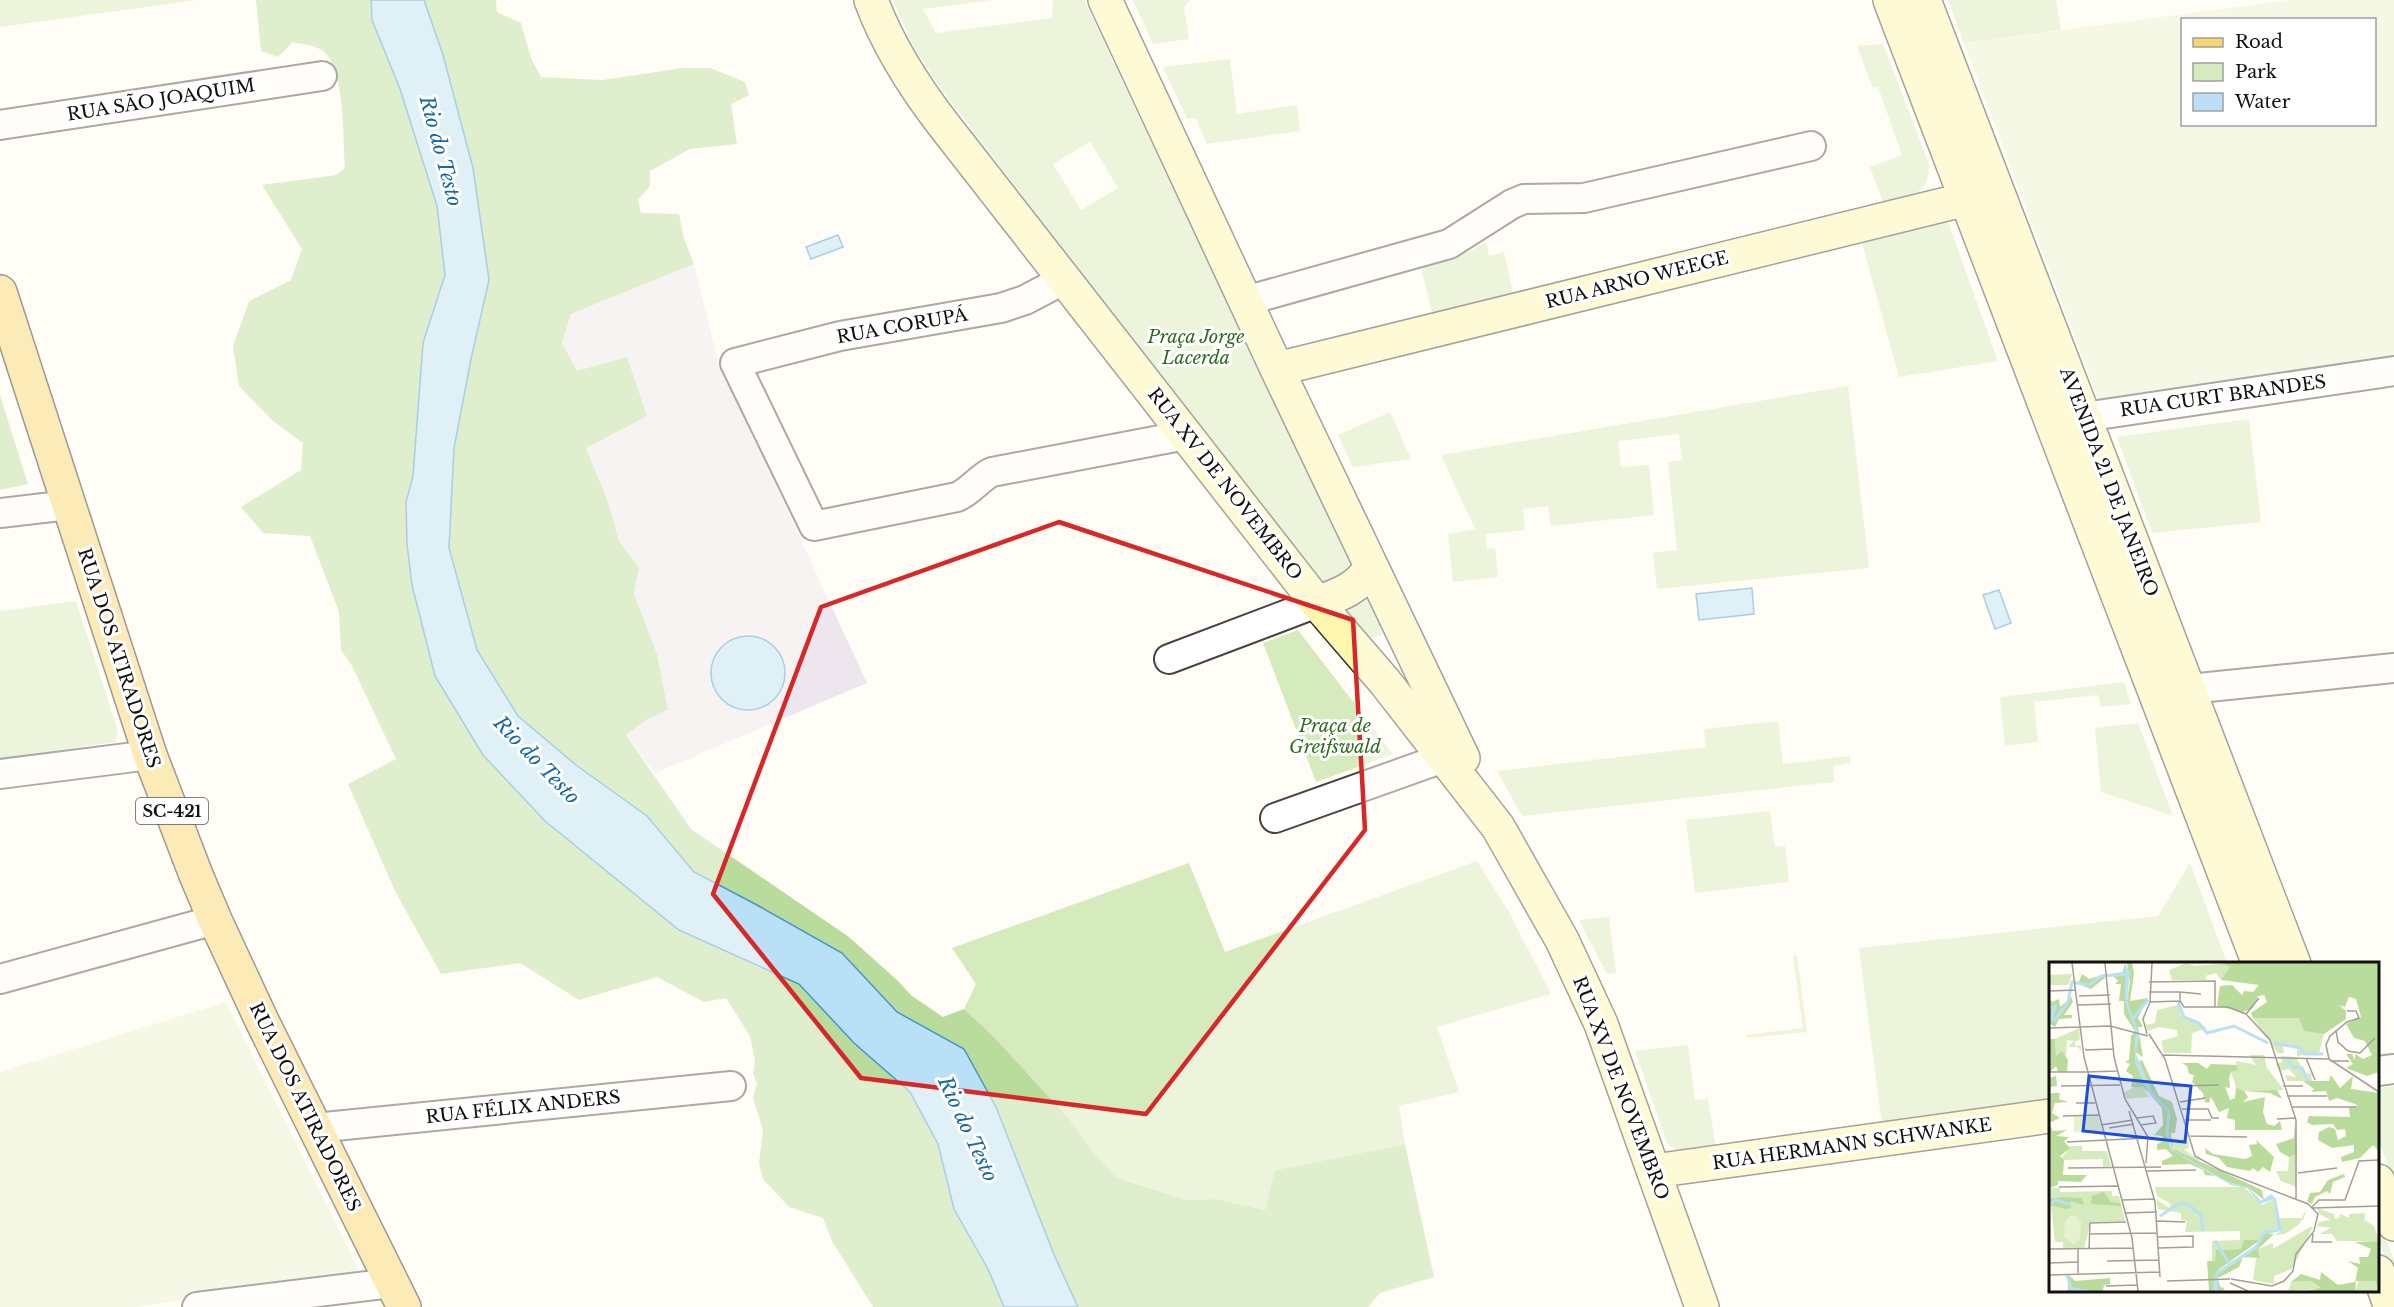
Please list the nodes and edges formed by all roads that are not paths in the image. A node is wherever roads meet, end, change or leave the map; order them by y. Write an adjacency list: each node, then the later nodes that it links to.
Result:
1 (871, 0): 10 (main road, RUA XV DE NOVEMBRO)
2 (1105, 0): 12 (main road, RUA XV DE NOVEMBRO)
3 (1924, 0): 8 (main road, AVENIDA 21 DE JANEIRO)
4 (1892, 1): 9 (main road, AVENIDA 21 DE JANEIRO)
5 (322, 76): 6 (street, RUA SÃO JOAQUIM)
6 (0, 125)
7 (1811, 146): 12 (street)
8 (1998, 192): 9 (main road, RUA ARNO WEEGE); 15 (main road, AVENIDA 21 DE JANEIRO)
9 (1966, 200): 13 (main road, RUA ARNO WEEGE); 16 (main road, AVENIDA 21 DE JANEIRO)
10 (1065, 279): 17 (main road, RUA XV DE NOVEMBRO); 17 (street, RUA CORUPÁ)
11 (0, 292): 18 (main road, RUA DOS ATIRADORES / SC-421)
12 (1245, 301): 13 (main road, RUA XV DE NOVEMBRO)
13 (1276, 369): 20 (main road, RUA XV DE NOVEMBRO)
14 (2394, 371): 15 (street, RUA CURT BRANDES)
15 (2084, 417): 16 (street, RUA CURT BRANDES); 24 (main road, AVENIDA 21 DE JANEIRO)
16 (2051, 422): 31 (main road, AVENIDA 21 DE JANEIRO)
17 (1186, 435): 21 (main road, RUA XV DE NOVEMBRO)
18 (69, 505): 19 (street); 25 (main road, RUA DOS ATIRADORES / SC-421)
19 (0, 513)
20 (1371, 567): 21 (main road); 28 (main road, RUA XV DE NOVEMBRO)
21 (1317, 603): 22 (street); 26 (main road, RUA XV DE NOVEMBRO)
22 (1169, 659)
23 (2394, 668): 24 (street)
24 (2189, 689): 32 (main road, AVENIDA 21 DE JANEIRO)
25 (150, 755): 27 (street); 30 (main road, RUA DOS ATIRADORES / SC-421)
26 (1446, 757): 28 (main road, RUA XV DE NOVEMBRO); 29 (street)
27 (0, 774)
28 (1489, 813): 39 (main road, RUA XV DE NOVEMBRO)
29 (1275, 818)
30 (214, 920): 33 (street); 38 (main road, RUA DOS ATIRADORES / SC-421)
31 (2259, 962)
32 (2294, 962)
33 (0, 979)
34 (2394, 1069): 35 (street)
35 (2379, 1071)
36 (731, 1086): 38 (street, RUA FÉLIX ANDERS)
37 (2049, 1116): 39 (main road, RUA HERMANN SCHWANKE)
38 (315, 1128): 43 (main road, RUA DOS ATIRADORES / SC-421)
39 (1654, 1171): 45 (main road, RUA XV DE NOVEMBRO)
40 (2379, 1184): 41 (main road)
41 (2394, 1224)
42 (2379, 1275): 46 (main road)
43 (397, 1295): 44 (street)
44 (197, 1307)
45 (1702, 1307)
46 (2391, 1307)

